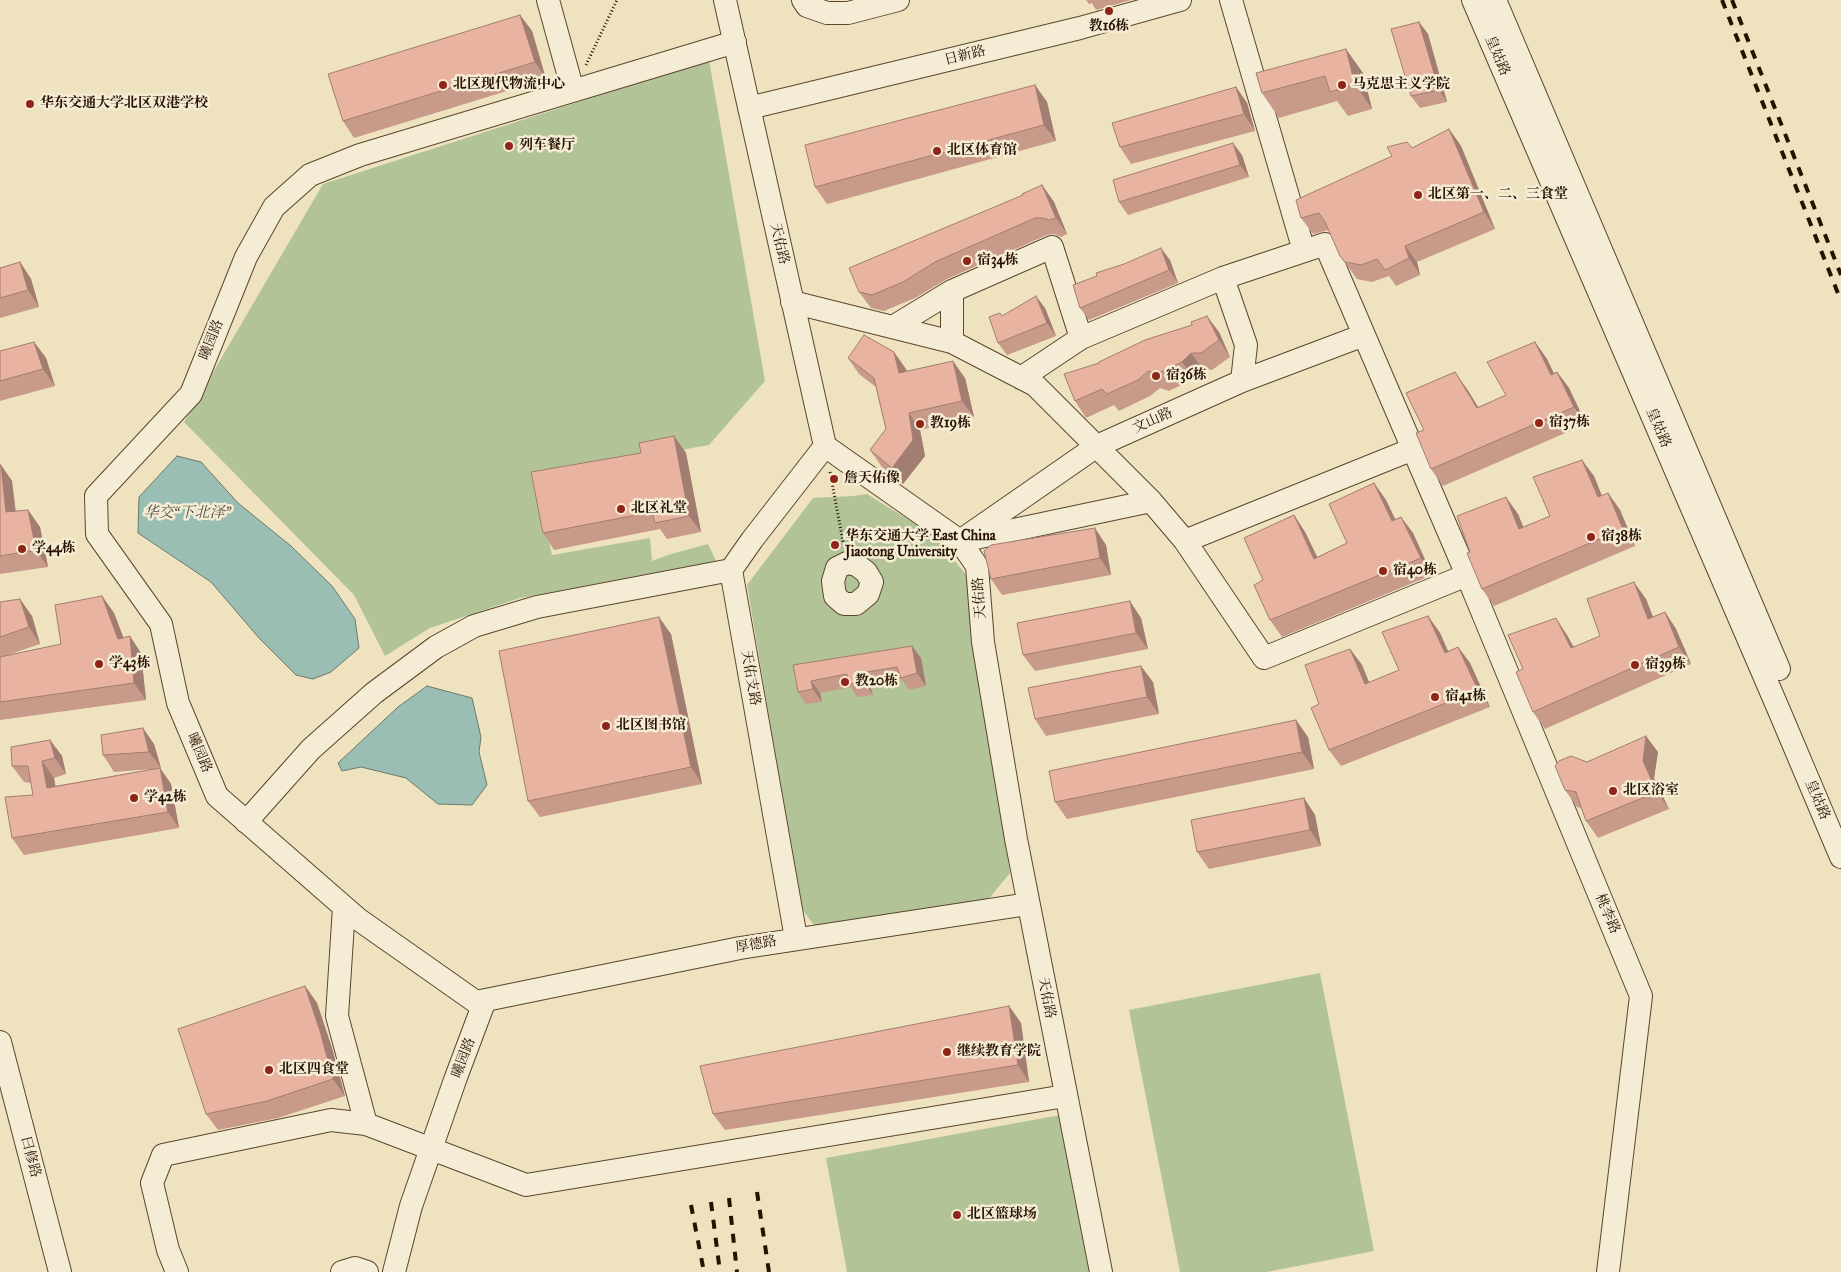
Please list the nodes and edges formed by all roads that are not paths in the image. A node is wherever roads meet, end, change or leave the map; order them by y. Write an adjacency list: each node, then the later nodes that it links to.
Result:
1 (548, 0): 10 (street)
2 (725, 0): 9 (street, 天佑路)
3 (803, 0): 4 (street)
4 (898, 0)
5 (1180, 0): 11 (street, 日新路)
6 (1231, 0): 12 (street)
7 (1473, 0): 32 (street, 皇姑路)
8 (1495, 0): 30 (street, 皇姑路)
9 (735, 42): 10 (street, 曦园路); 11 (street, 天佑路)
10 (573, 90): 31 (street, 曦园路)
11 (749, 108): 15 (street, 天佑路)
12 (1304, 251): 13 (street); 17 (street, 桃李路)
13 (1223, 278): 18 (street); 21 (street)
14 (952, 290): 16 (street); 18 (street); 19 (street)
15 (792, 302): 16 (street); 22 (street, 天佑路)
16 (893, 327): 19 (street)
17 (1364, 335): 21 (street, 文山路); 24 (street, 桃李路)
18 (1081, 338): 20 (street)
19 (952, 342): 20 (street)
20 (1021, 378): 23 (street)
21 (1242, 381): 23 (street, 文山路)
22 (825, 446): 26 (street, 天佑路); 28 (street)
23 (1097, 446): 25 (street); 26 (street, 文山路)
24 (1413, 450): 27 (street); 29 (street, 桃李路)
25 (1150, 501): 26 (street); 27 (street)
26 (960, 541): 33 (street, 天佑路)
27 (1185, 541): 29 (street)
28 (731, 570): 31 (street); 35 (street, 天佑支路)
29 (1467, 575): 47 (street, 桃李路)
30 (1841, 817)
31 (246, 822): 34 (street, 曦园路)
32 (1841, 857)
33 (1028, 904): 35 (street, 厚德路); 38 (street, 天佑路)
34 (344, 908): 36 (street, 曦园路); 39 (street)
35 (796, 938): 36 (street, 厚德路)
36 (485, 1000): 40 (street, 曦园路)
37 (0, 1042): 41 (street, 曰修路)
38 (1065, 1096): 40 (street); 46 (street, 天佑路)
39 (366, 1124): 40 (street); 42 (street)
40 (431, 1149): 45 (street, 曦园路)
41 (60, 1272)
42 (177, 1272)
43 (342, 1272): 44 (street)
44 (367, 1272)
45 (394, 1272)
46 (1101, 1272)
47 (1608, 1272)

